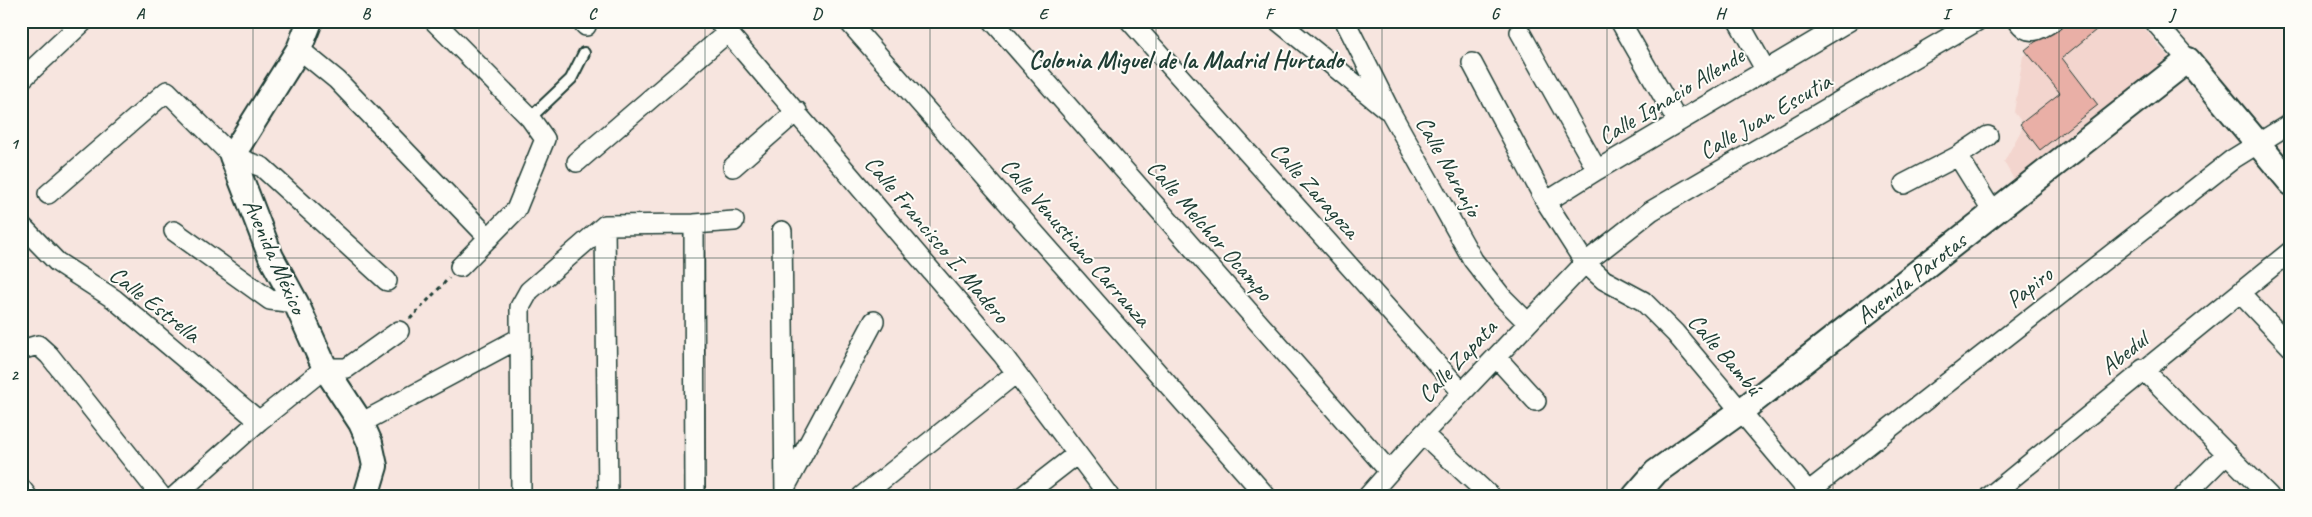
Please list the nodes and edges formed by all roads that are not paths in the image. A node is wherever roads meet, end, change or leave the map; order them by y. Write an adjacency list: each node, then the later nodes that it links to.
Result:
1 (84, 21): 23 (street)
2 (310, 21): 18 (street)
3 (434, 21): 26 (street)
4 (848, 21): 86 (street, Calle Venustiano Carranza)
5 (994, 21): 72 (street, Calle Melchor Ocampo)
6 (1130, 21): 64 (street, Calle Zaragoza)
7 (1278, 21): 25 (street)
8 (1345, 21): 25 (street, Calle Naranjo)
9 (1620, 21): 27 (street)
10 (1738, 21): 22 (street)
11 (1850, 21): 22 (street, Calle Ignacio Allende)
12 (1978, 21): 49 (street, Calle Juan Escutia)
13 (2018, 21): 14 (street)
14 (2052, 21)
15 (2154, 21): 20 (street)
16 (723, 27): 24 (street, Calle Francisco I. Madero); 33 (street)
17 (1520, 32): 35 (street)
18 (299, 49): 31 (street); 47 (street)
19 (584, 53): 26 (lane)
20 (2188, 60): 30 (street); 40 (street, Avenida Parotas)
21 (1472, 63): 39 (street, Calle Bambú)
22 (1765, 70): 27 (street, Calle Ignacio Allende)
23 (21, 80)
24 (797, 111): 34 (street); 63 (street, Calle Francisco I. Madero)
25 (1391, 113): 55 (street, Calle Naranjo)
26 (530, 118): 47 (street)
27 (1678, 122): 35 (street, Calle Ignacio Allende)
28 (2291, 123): 30 (street, Papiro)
29 (1988, 136): 32 (street)
30 (2259, 144): 36 (street); 75 (street, Papiro)
31 (232, 156): 38 (street); 51 (street); 53 (street, Avenida México)
32 (1958, 156): 37 (street); 40 (street)
33 (577, 162)
34 (734, 167)
35 (1596, 170): 39 (street, Calle Ignacio Allende)
36 (2291, 183)
37 (1904, 184)
38 (48, 194)
39 (1546, 202): 49 (street, Calle Bambú)
40 (1994, 214): 66 (street, Avenida Parotas)
41 (734, 221): 42 (street)
42 (694, 224): 44 (street); 82 (street)
43 (21, 225): 67 (street, Calle Estrella)
44 (605, 225): 57 (street); 81 (street)
45 (174, 231): 53 (street)
46 (782, 231): 74 (street)
47 (489, 238): 50 (street)
48 (2291, 251): 52 (street, Abedul)
49 (1585, 264): 55 (street, Calle Zapata); 66 (street, Calle Bambú)
50 (460, 267)
51 (387, 282)
52 (2240, 293): 58 (street); 62 (street, Abedul)
53 (296, 303): 61 (street, Avenida México)
54 (874, 321): 74 (street)
55 (1527, 322): 60 (street, Calle Zapata)
56 (399, 331): 61 (street)
57 (518, 339): 68 (street); 80 (street)
58 (2291, 347)
59 (30, 348): 77 (street)
60 (1496, 357): 64 (street, Calle Zapata); 65 (street)
61 (325, 368): 67 (street); 68 (street, Avenida México)
62 (2143, 369): 70 (street); 90 (street, Abedul)
63 (1016, 373): 71 (street, Calle Francisco I. Madero); 83 (street)
64 (1462, 392): 69 (street, Calle Zapata)
65 (1536, 401)
66 (1741, 411): 75 (street, Calle Bambú); 89 (street, Avenida Parotas)
67 (258, 421): 78 (street)
68 (361, 423): 79 (street, Avenida México)
69 (1422, 434): 72 (street, Calle Zapata); 88 (street)
70 (2227, 453): 91 (street); 92 (street)
71 (1077, 454): 84 (street); 85 (street, Calle Francisco I. Madero)
72 (1389, 471): 87 (street, Calle Zapata)
73 (21, 488): 76 (street)
74 (785, 492)
75 (1808, 494)
76 (27, 496)
77 (161, 496)
78 (175, 496)
79 (366, 496)
80 (521, 496)
81 (608, 496)
82 (695, 496)
83 (862, 496)
84 (1023, 496)
85 (1108, 496)
86 (1266, 496)
87 (1368, 496)
88 (1490, 496)
89 (1635, 496)
90 (1990, 496)
91 (2184, 496)
92 (2269, 496)

